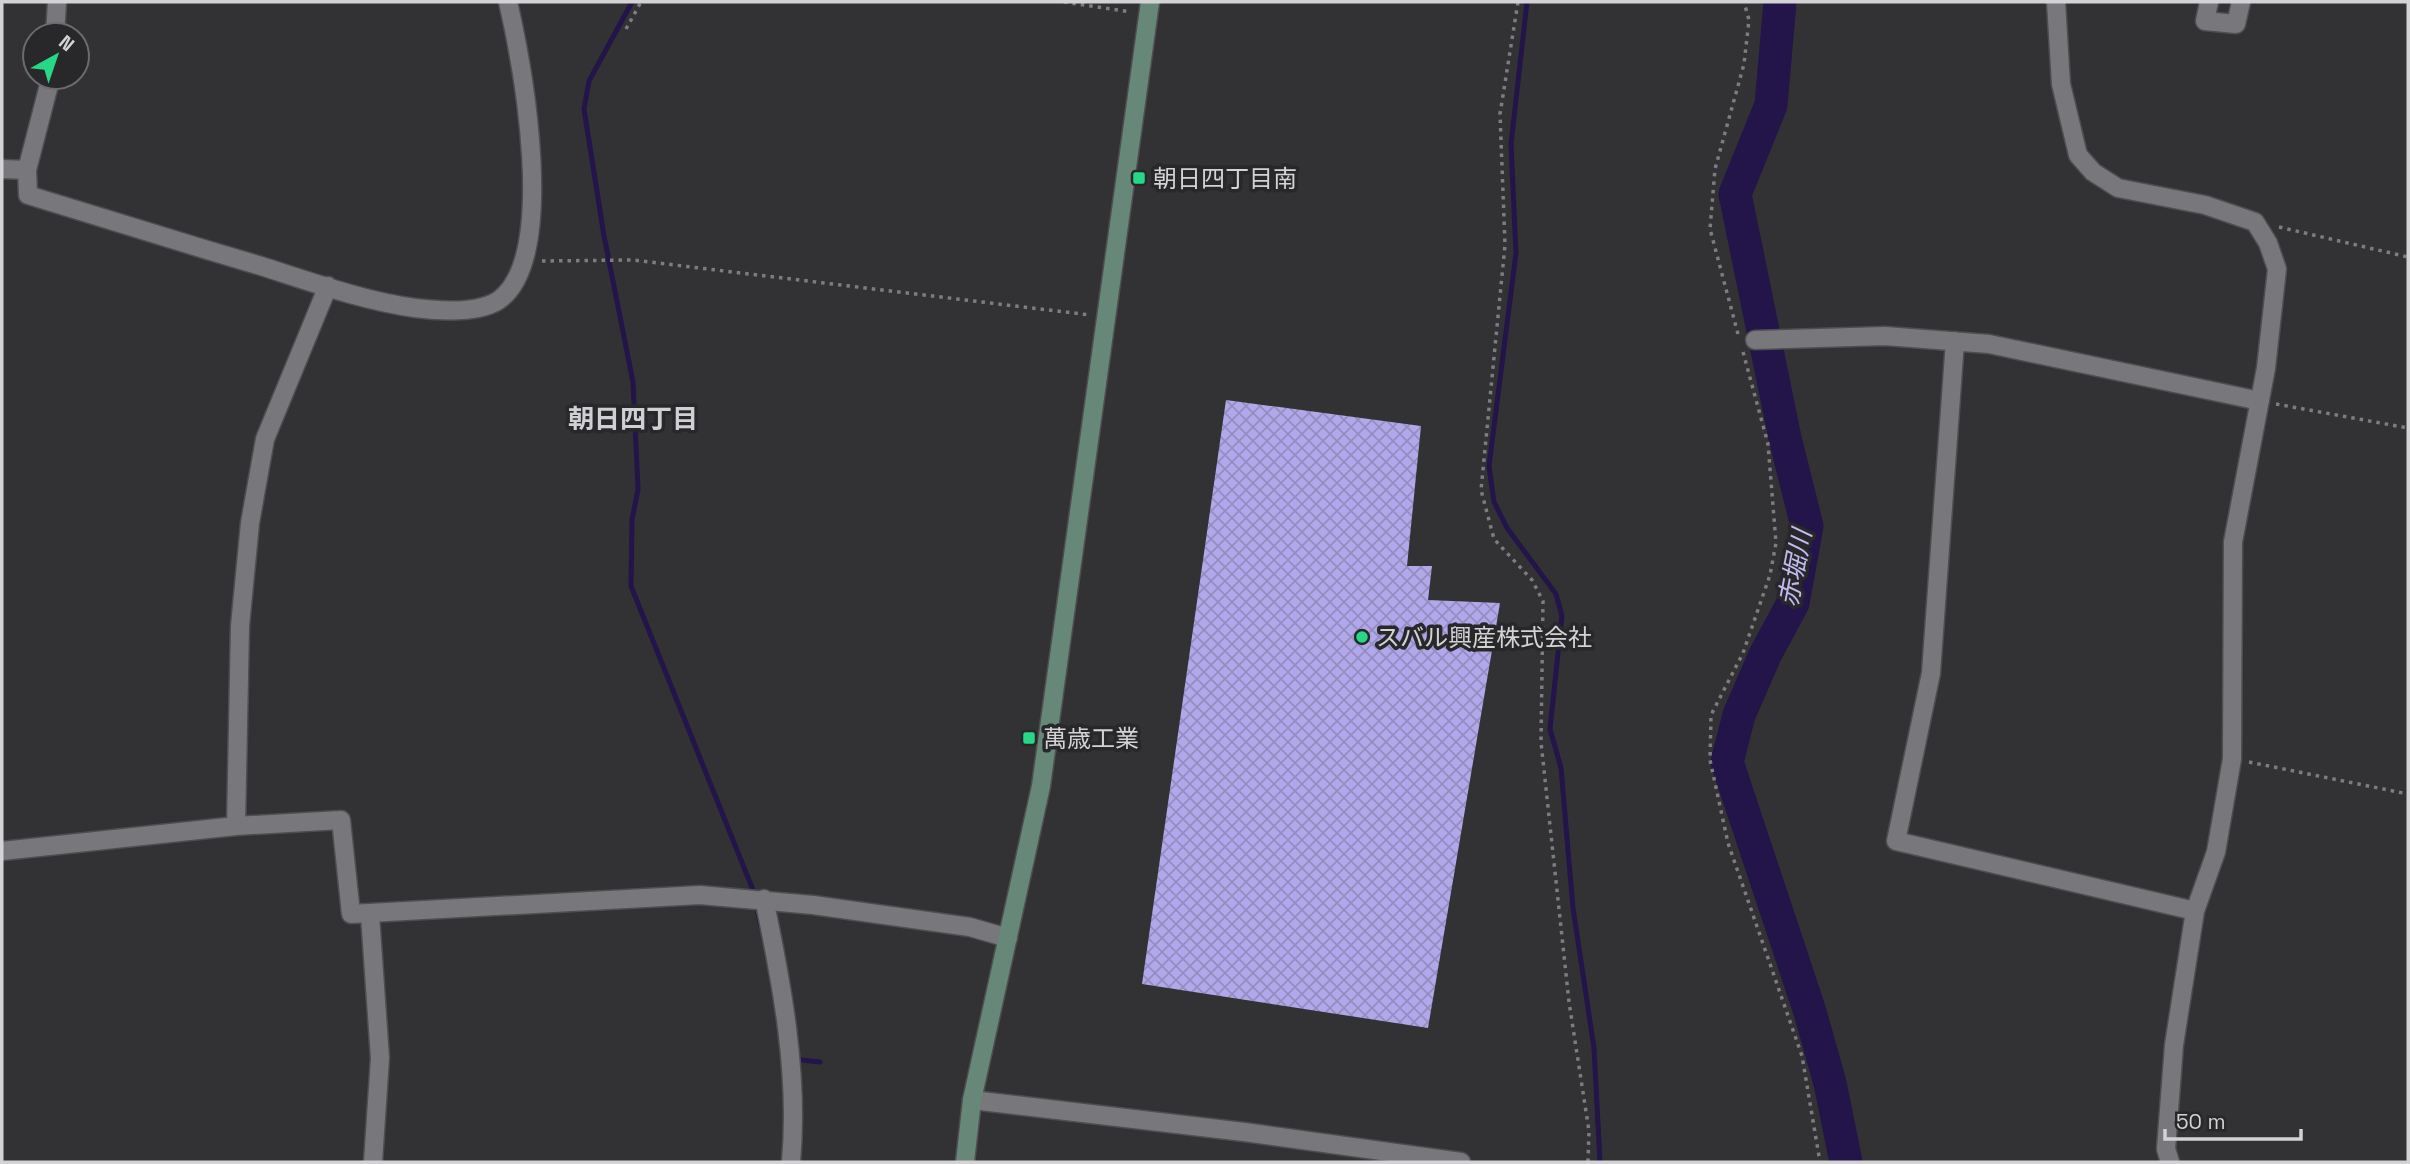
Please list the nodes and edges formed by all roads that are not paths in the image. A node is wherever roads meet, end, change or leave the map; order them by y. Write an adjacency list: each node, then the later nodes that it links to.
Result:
1 (57, 2): 7 (street)
2 (508, 2): 11 (street)
3 (2056, 2): 14 (street)
4 (2208, 2): 5 (street)
5 (2241, 2)
6 (1149, 8): 20 (street)
7 (56, 21)
8 (47, 91): 10 (street)
9 (2, 169): 10 (street)
10 (27, 170): 11 (street)
11 (328, 286): 15 (street)
12 (1755, 341): 13 (street)
13 (1955, 341): 14 (street); 18 (street)
14 (2260, 401): 18 (street)
15 (236, 826): 16 (street); 19 (street)
16 (2, 851)
17 (764, 899): 19 (street); 20 (street); 23 (street)
18 (2195, 911): 26 (street)
19 (369, 915): 22 (street)
20 (1008, 938): 21 (street)
21 (972, 1100): 24 (street); 25 (street)
22 (373, 1162)
23 (791, 1162)
24 (965, 1162)
25 (1461, 1162)
26 (2169, 1162)

